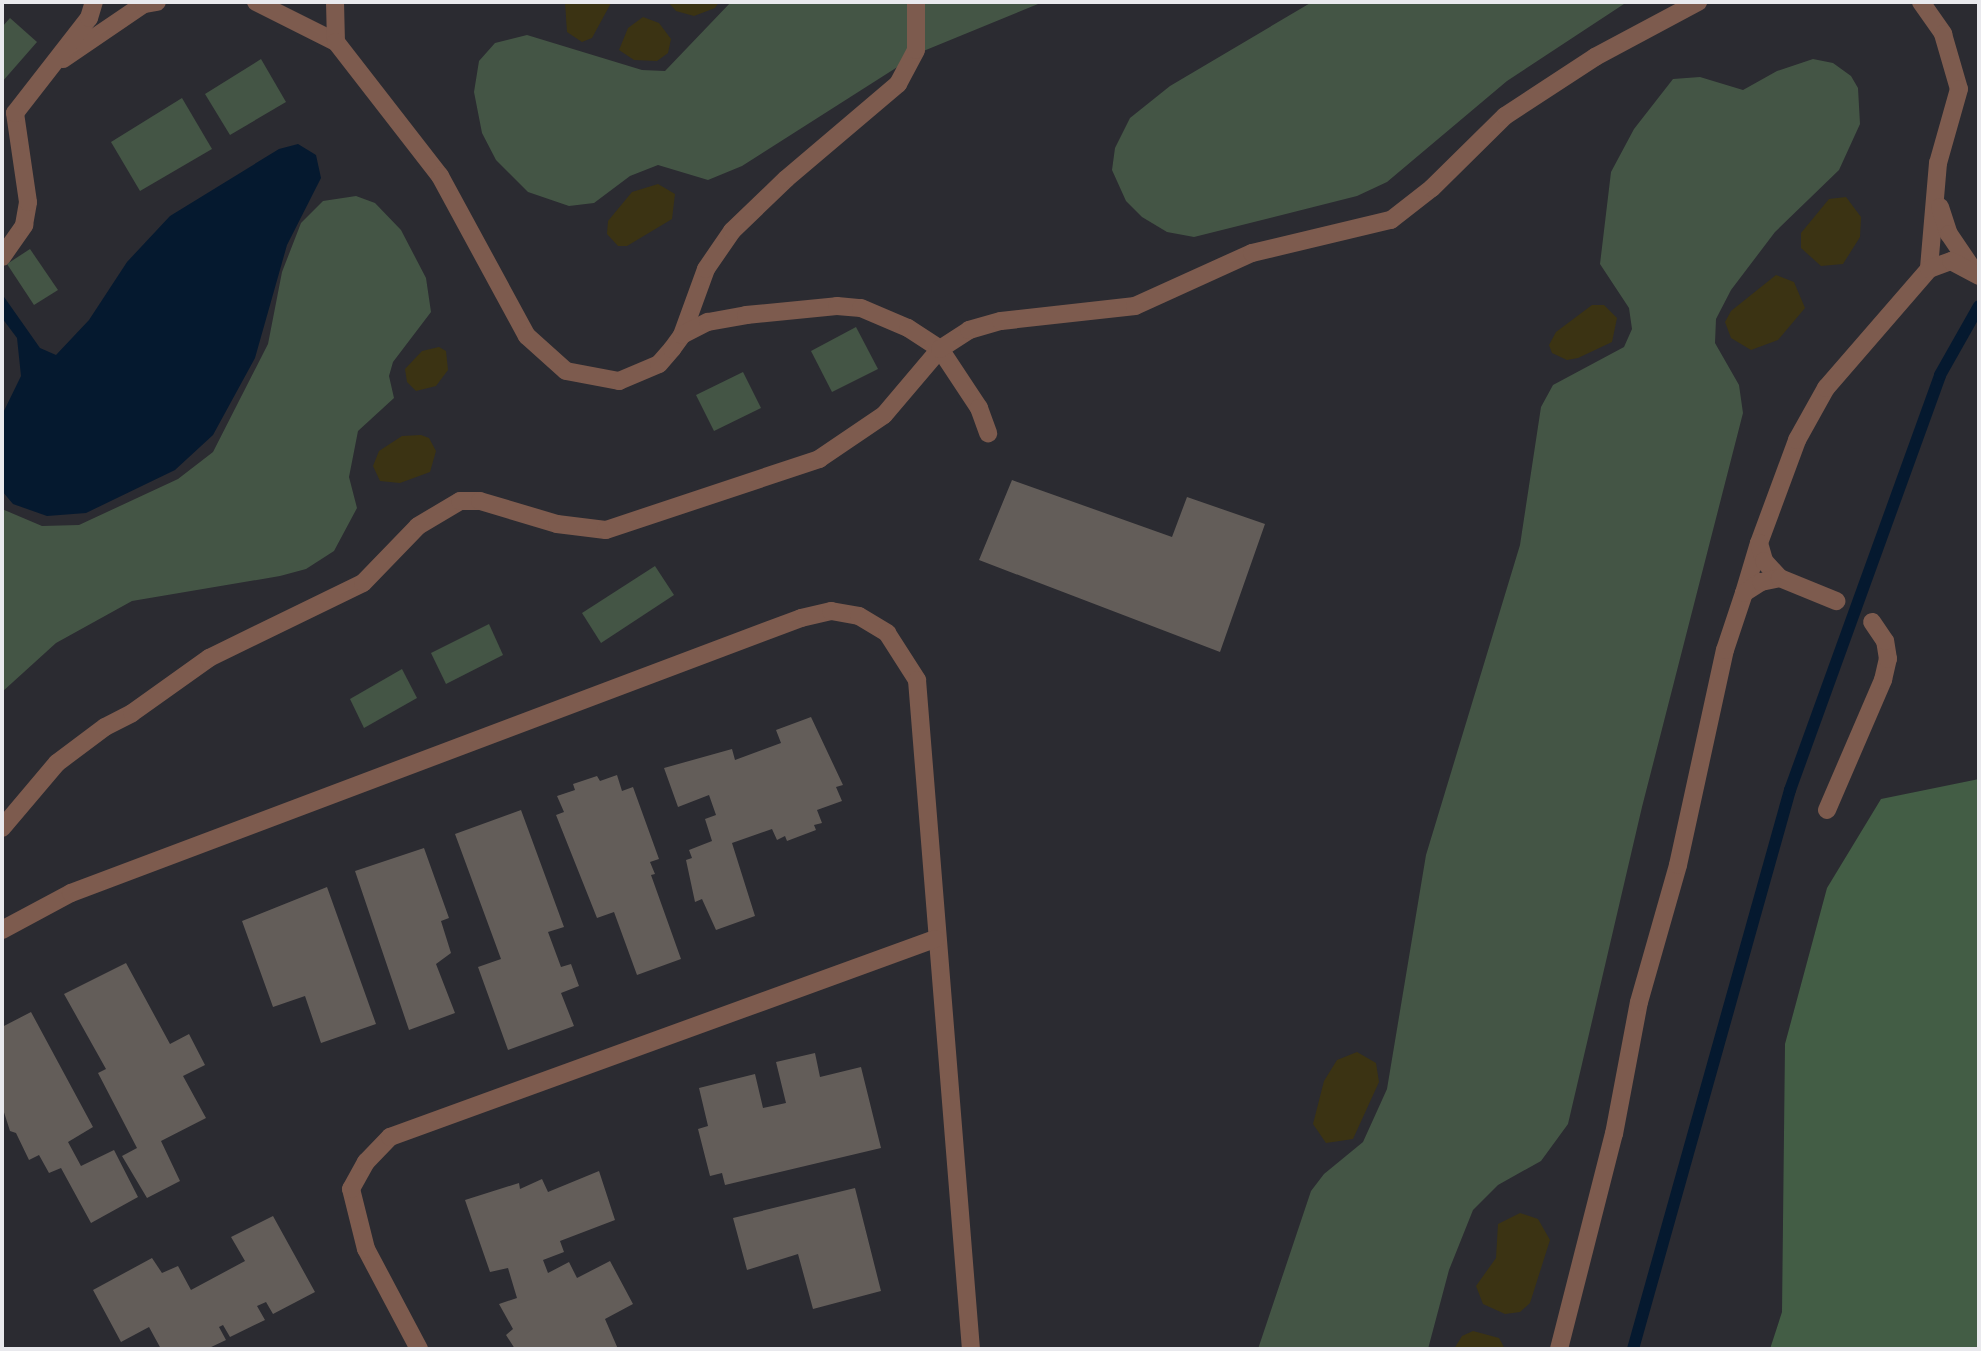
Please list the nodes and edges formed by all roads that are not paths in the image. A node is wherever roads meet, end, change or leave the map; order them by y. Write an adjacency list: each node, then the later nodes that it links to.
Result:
1 (94, 2): 9 (street)
2 (146, 2): 9 (street)
3 (256, 2): 8 (street)
4 (335, 2): 8 (street)
5 (916, 2): 13 (street)
6 (1699, 2): 16 (street)
7 (1921, 2): 10 (street)
8 (336, 42): 15 (street)
9 (52, 67): 11 (street)
10 (1937, 197): 12 (street); 12 (street)
11 (2, 257)
12 (1929, 269): 18 (street)
13 (695, 295): 14 (street); 15 (street)
14 (708, 322): 15 (street); 16 (street)
15 (682, 335)
16 (940, 349): 17 (street); 24 (street)
17 (988, 433)
18 (1759, 543): 19 (street); 20 (street)
19 (1780, 578): 20 (street); 21 (street)
20 (1744, 593): 29 (street)
21 (1836, 601)
22 (1872, 622): 23 (street)
23 (1827, 810)
24 (2, 828)
25 (2, 930): 26 (street)
26 (935, 939): 27 (street); 28 (street)
27 (419, 1349)
28 (971, 1349)
29 (1559, 1349)

